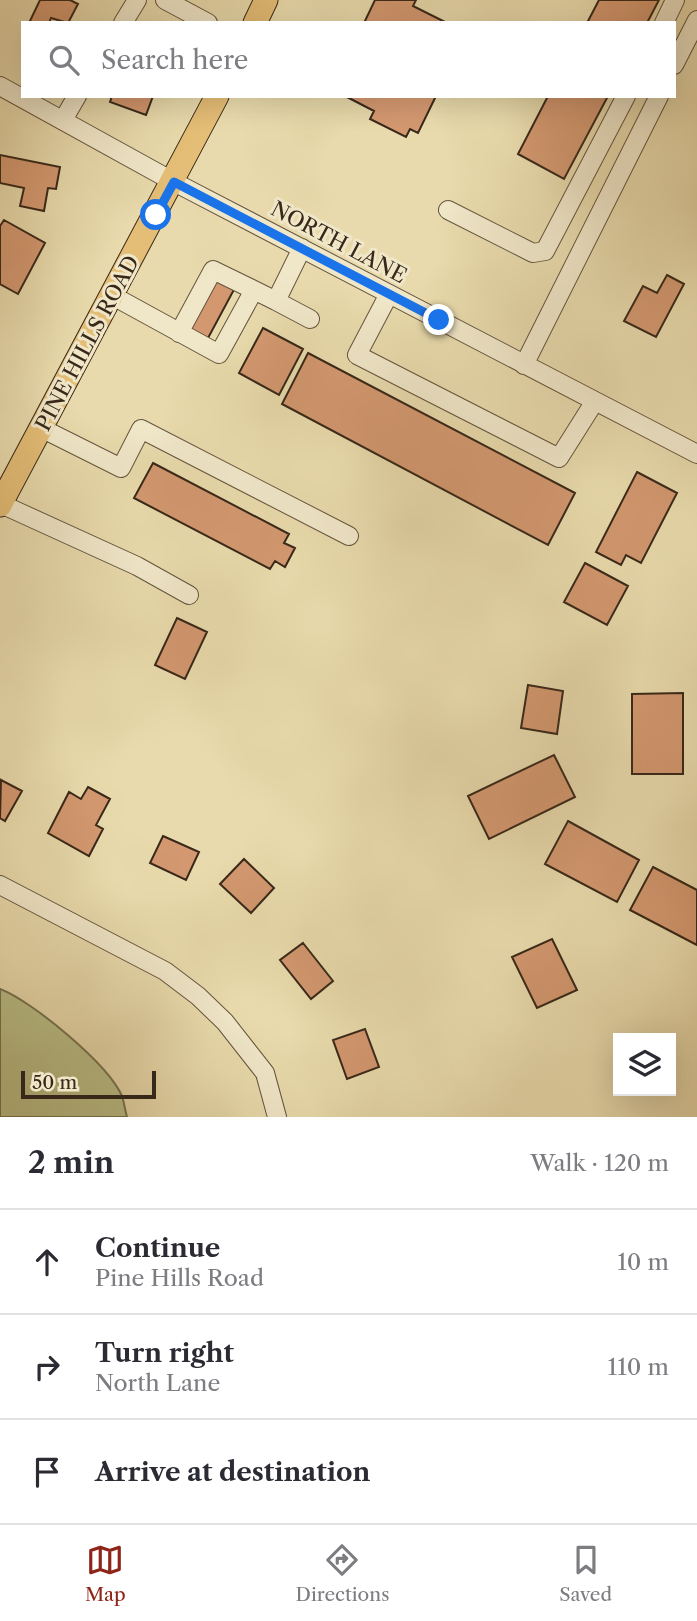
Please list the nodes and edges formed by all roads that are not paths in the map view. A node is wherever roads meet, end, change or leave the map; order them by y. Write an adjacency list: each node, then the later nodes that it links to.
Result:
1 (137, 0): 6 (street)
2 (165, 0): 7 (street)
3 (266, 0): 8 (main road)
4 (676, 0): 9 (street)
5 (697, 20): 10 (street)
6 (124, 21)
7 (204, 21)
8 (256, 21)
9 (665, 21)
10 (676, 61)
11 (0, 86): 12 (street, NORTH LANE)
12 (21, 97)
13 (22, 98): 18 (street, NORTH LANE)
14 (76, 98): 18 (street)
15 (217, 98): 19 (main road, PINE HILLS ROAD)
16 (625, 98): 20 (street)
17 (658, 98): 28 (street)
18 (63, 120): 19 (street, NORTH LANE)
19 (174, 182): 21 (street, NORTH LANE); 24 (main road, PINE HILLS ROAD)
20 (448, 210)
21 (302, 248): 23 (street, NORTH LANE); 25 (street)
22 (254, 290): 25 (street); 27 (street); 27 (street)
23 (389, 294): 28 (street, NORTH LANE); 29 (street)
24 (113, 296): 27 (street); 30 (main road, PINE HILLS ROAD)
25 (276, 302): 26 (street)
26 (310, 318)
27 (179, 333)
28 (524, 365): 29 (street, NORTH LANE)
29 (595, 401): 31 (street, NORTH LANE)
30 (41, 428): 32 (main road, PINE HILLS ROAD); 33 (street)
31 (697, 454)
32 (0, 504): 34 (street)
33 (349, 536)
34 (189, 595)
35 (0, 885): 36 (street)
36 (277, 1117)

